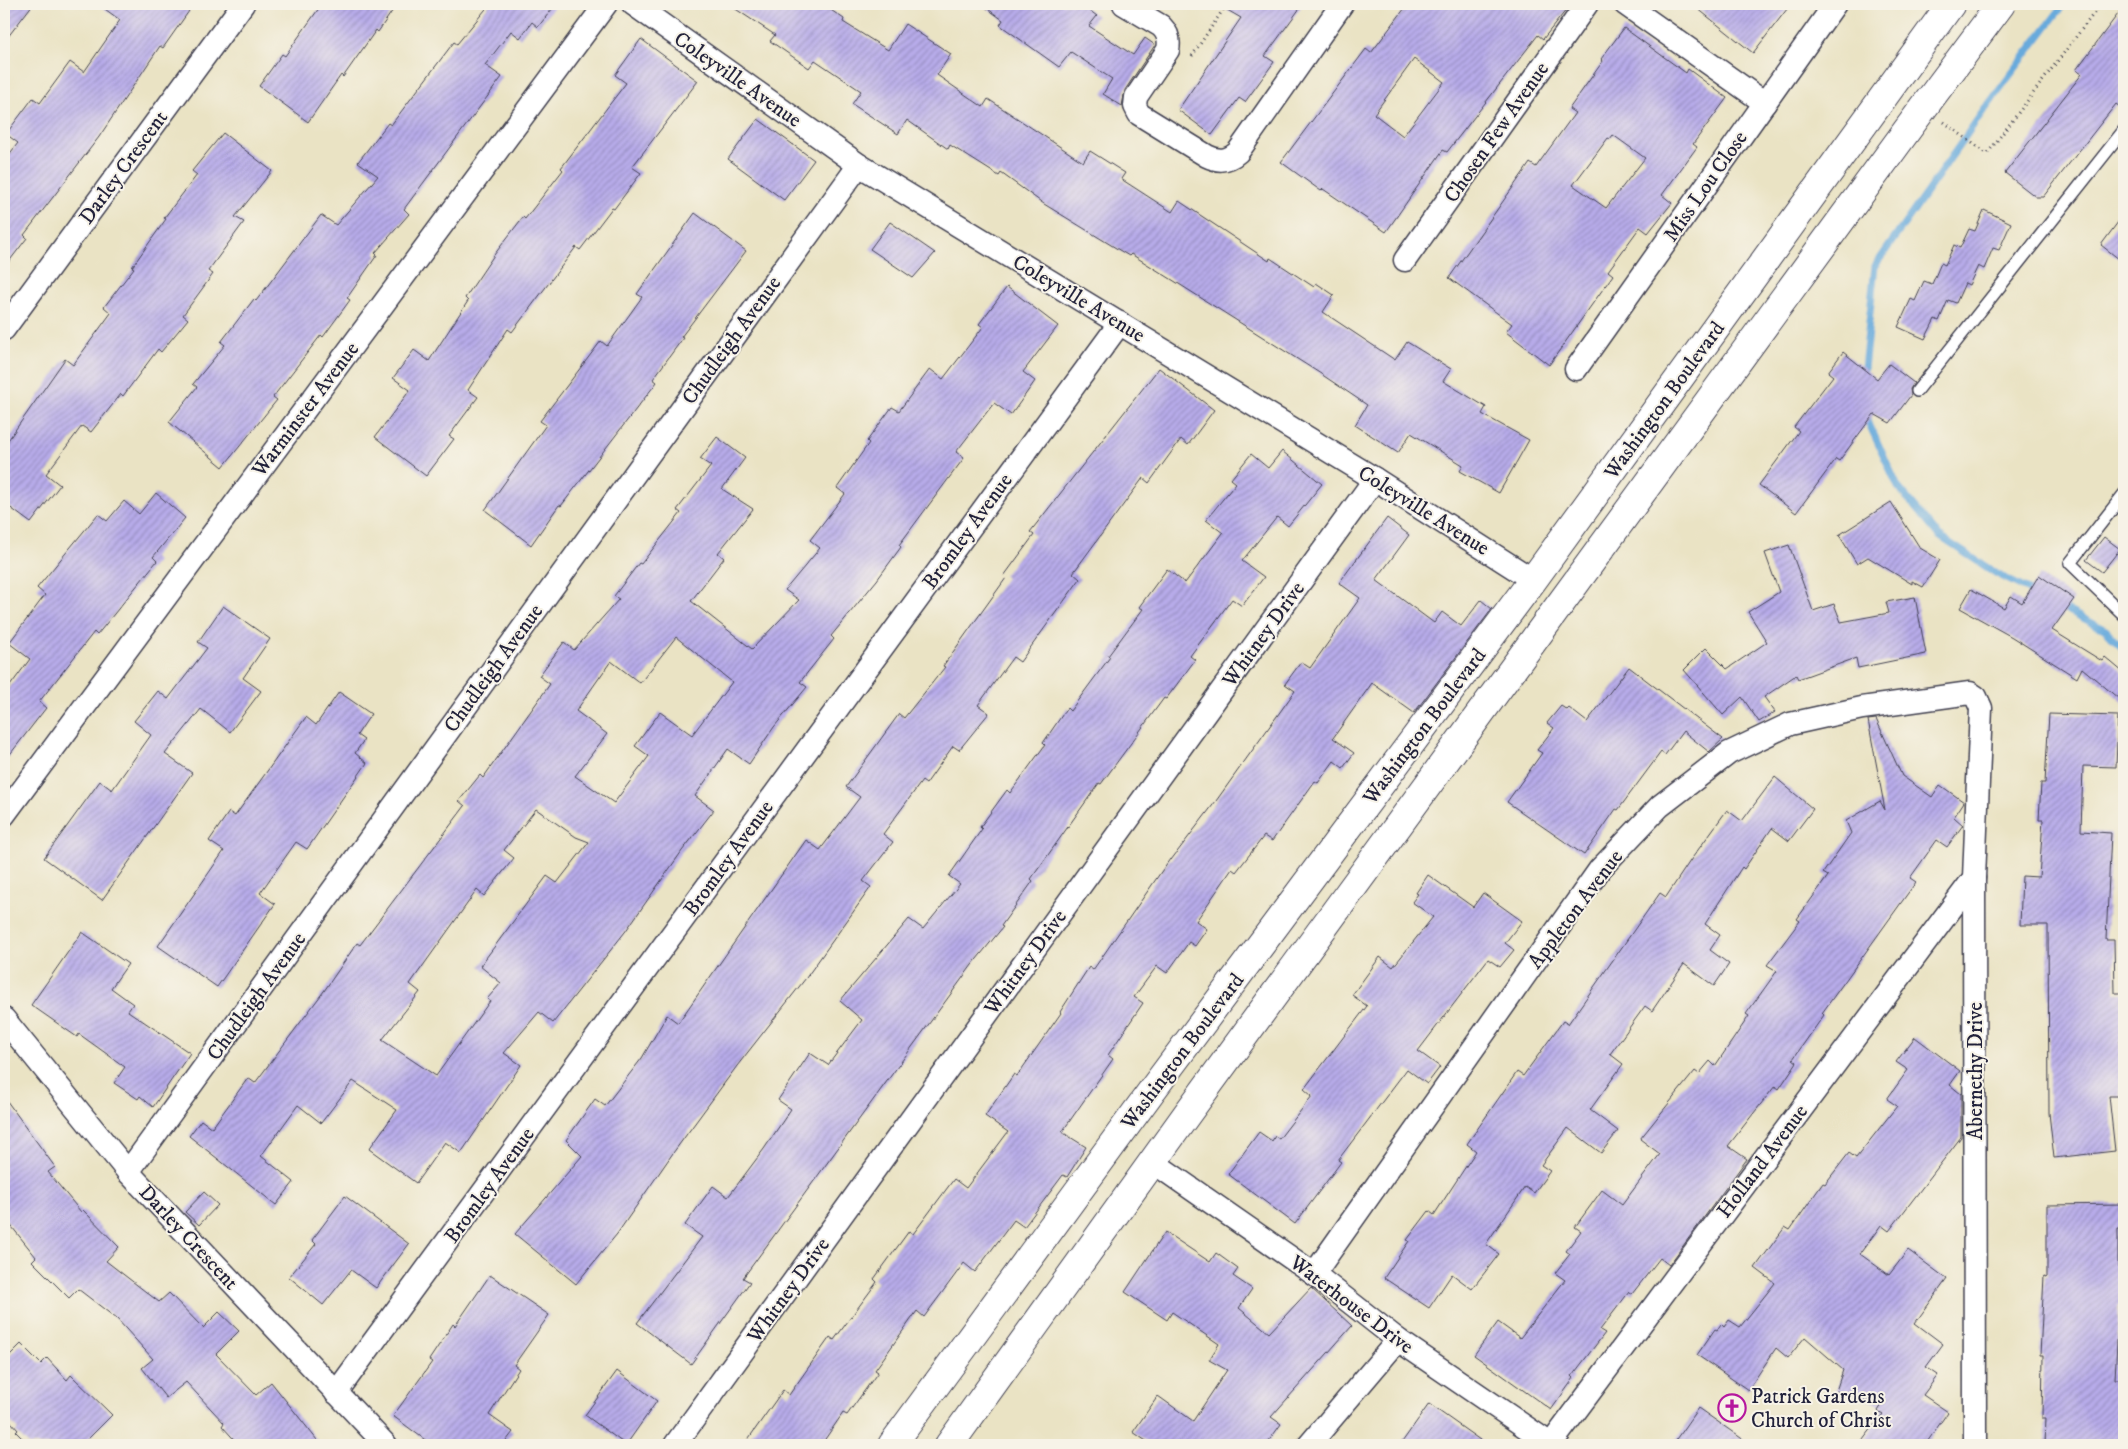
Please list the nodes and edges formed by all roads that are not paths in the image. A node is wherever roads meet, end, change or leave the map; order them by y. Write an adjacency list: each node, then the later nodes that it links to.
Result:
1 (243, 4): 16 (street, Darley Crescent)
2 (606, 4): 24 (street, Warminster Avenue)
3 (633, 4): 13 (street, Coleyville Avenue)
4 (1124, 4): 5 (street)
5 (1342, 4)
6 (1587, 4): 14 (street, Chosen Few Avenue)
7 (1625, 4): 11 (street)
8 (1835, 4): 11 (street, Miss Lou Close)
9 (1951, 4): 21 (highway, Washington Boulevard)
10 (2001, 4): 27 (highway, Washington Boulevard)
11 (1765, 102): 17 (street, Miss Lou Close)
12 (2124, 130): 18 (lane)
13 (859, 165): 15 (street, Coleyville Avenue); 28 (street, Chudleigh Avenue)
14 (1405, 260)
15 (1120, 323): 19 (street, Coleyville Avenue); 31 (street, Bromley Avenue)
16 (4, 329)
17 (1576, 369)
18 (1918, 391)
19 (1375, 479): 21 (street, Coleyville Avenue); 33 (street, Whitney Drive)
20 (2124, 494): 22 (lane)
21 (1533, 580): 34 (highway, Washington Boulevard)
22 (2124, 615)
23 (1976, 697): 25 (street, Abernethy Drive); 29 (street, Appleton Avenue)
24 (4, 815)
25 (1974, 878): 37 (street, Holland Avenue); 38 (street, Abernethy Drive)
26 (4, 1019): 28 (street, Darley Crescent)
27 (1153, 1162): 29 (street, Waterhouse Drive); 35 (highway, Washington Boulevard)
28 (128, 1172): 31 (street, Darley Crescent)
29 (1314, 1274): 30 (street, Waterhouse Drive)
30 (1398, 1340): 36 (street); 37 (street, Waterhouse Drive)
31 (336, 1393): 32 (street, Darley Crescent)
32 (386, 1445)
33 (675, 1445)
34 (892, 1445)
35 (949, 1445)
36 (1309, 1445)
37 (1551, 1445)
38 (1975, 1445)

